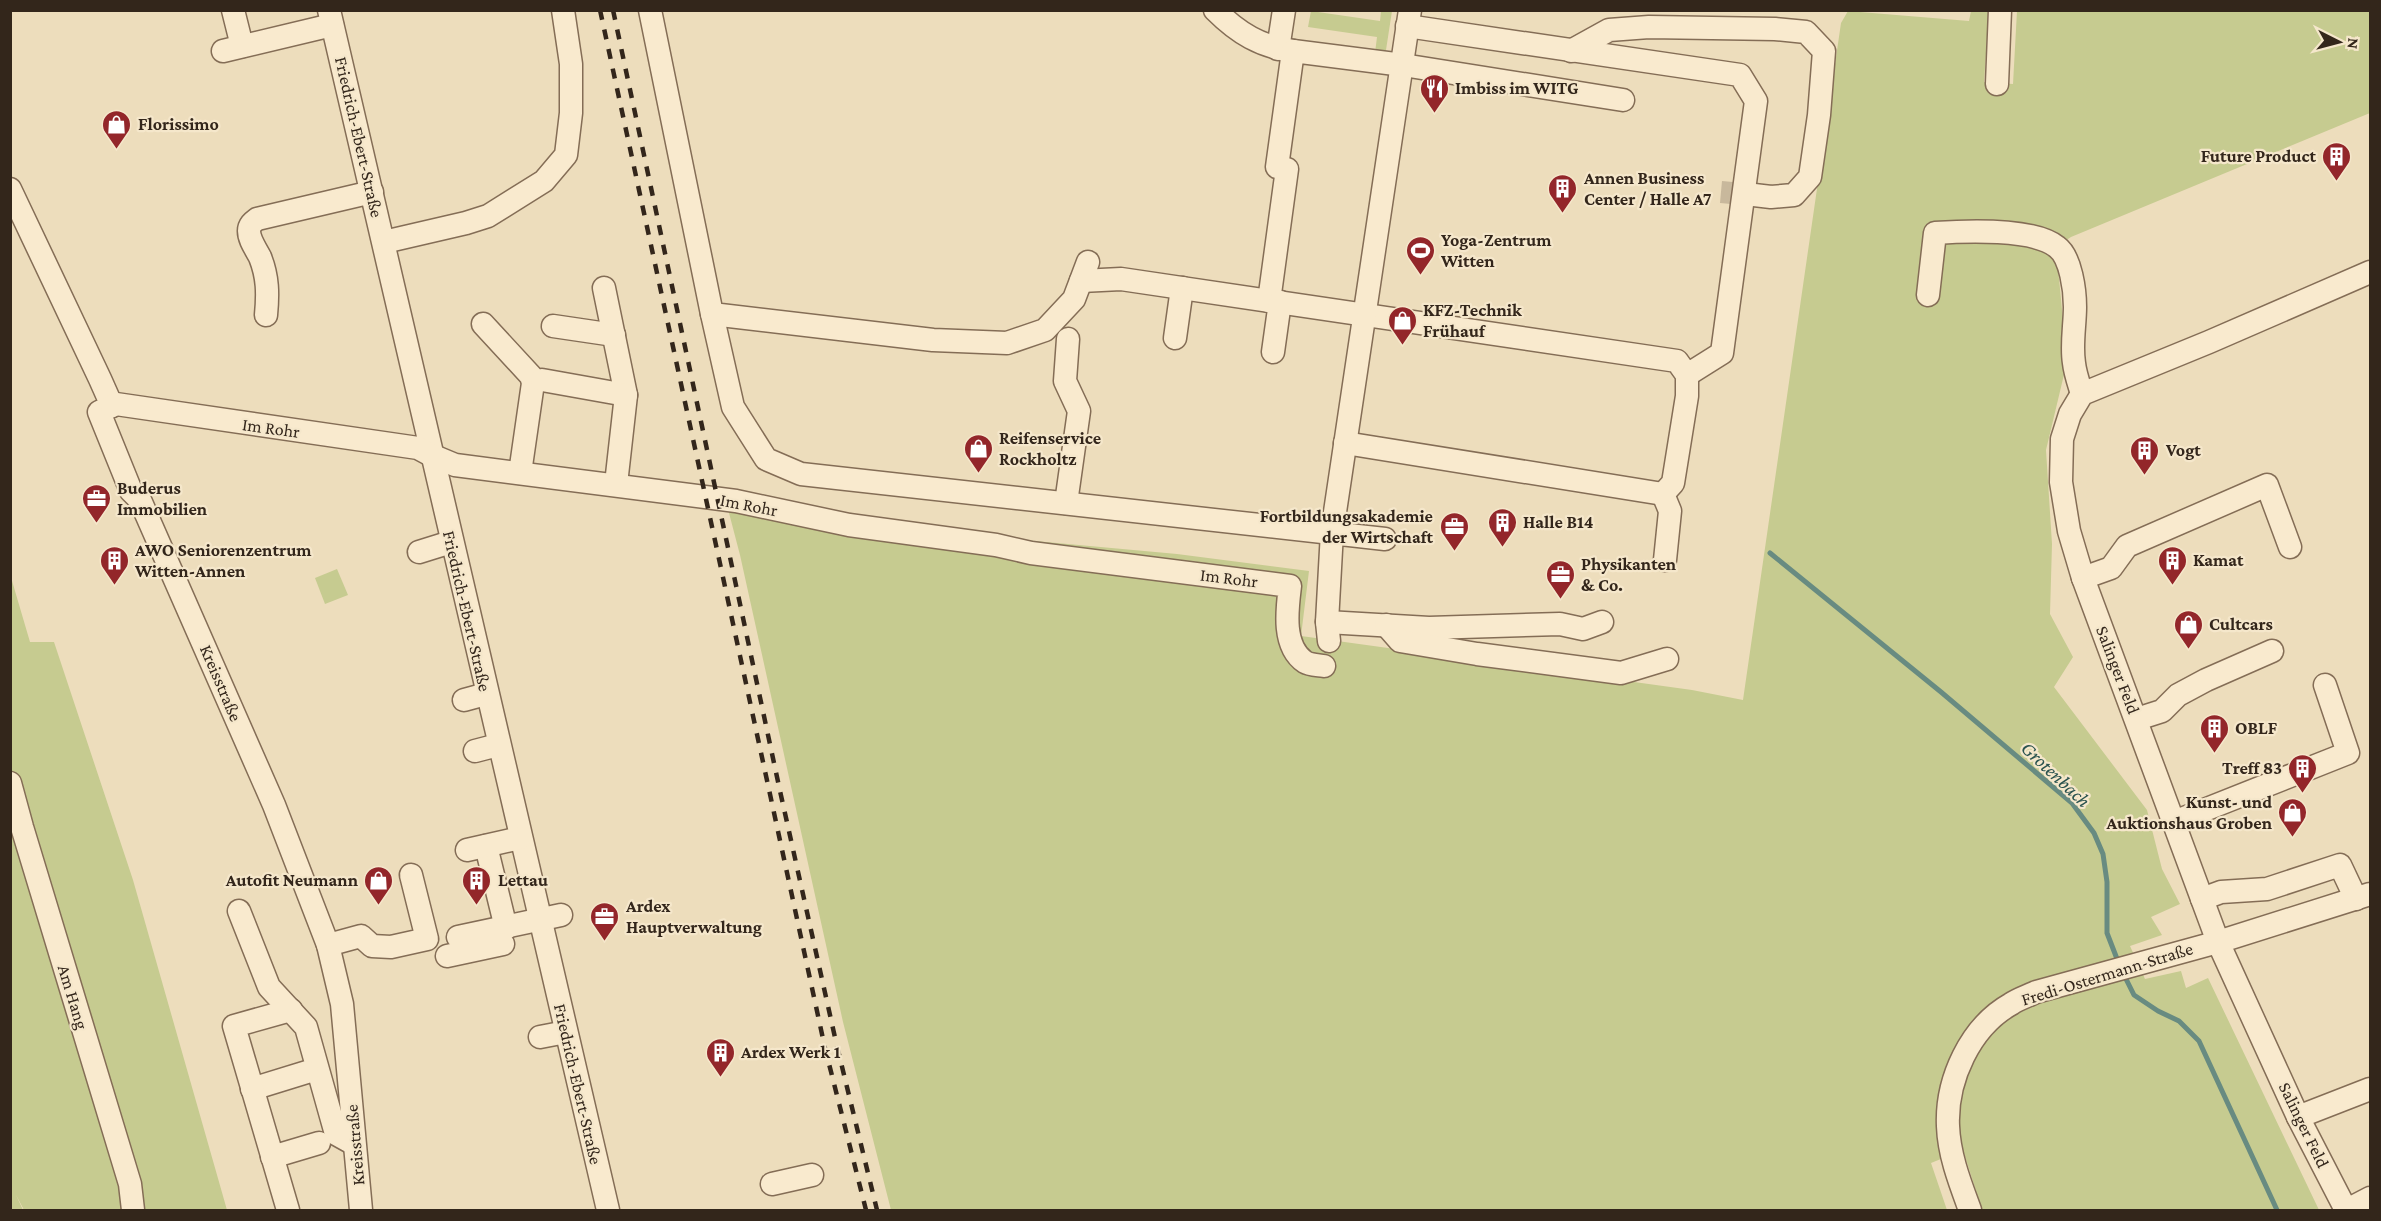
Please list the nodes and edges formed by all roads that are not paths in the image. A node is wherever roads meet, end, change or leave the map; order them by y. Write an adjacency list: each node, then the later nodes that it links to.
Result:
1 (233, 10): 7 (street)
2 (563, 10): 17 (street)
3 (650, 10): 23 (street)
4 (1215, 10): 9 (street)
5 (1284, 10): 9 (street)
6 (2000, 10): 12 (street)
7 (331, 18): 15 (street, Friedrich-Ebert-Straße)
8 (1408, 18): 10 (street); 11 (street)
9 (1286, 50): 11 (street); 22 (street)
10 (1571, 51): 16 (street); 32 (street)
11 (1403, 65): 13 (street); 25 (street)
12 (1997, 84)
13 (1623, 100)
14 (10, 189): 36 (street)
15 (372, 192): 17 (street, Friedrich-Ebert-Straße); 24 (street)
16 (1754, 195)
17 (384, 242): 38 (street, Friedrich-Ebert-Straße)
18 (2370, 272): 34 (street)
19 (604, 288): 28 (street)
20 (1182, 288): 22 (street); 23 (street); 29 (street)
21 (1928, 295): 34 (street)
22 (1275, 302): 25 (street); 31 (street)
23 (712, 314): 42 (street)
24 (266, 315)
25 (1364, 315): 32 (street); 37 (street)
26 (483, 324): 39 (street)
27 (553, 326): 28 (street)
28 (614, 335): 35 (street)
29 (1175, 338)
30 (1068, 339): 42 (street)
31 (1273, 352)
32 (1688, 375): 41 (street)
33 (542, 380): 35 (street)
34 (2082, 394): 49 (street, Salinger Feld)
35 (626, 395): 40 (street)
36 (112, 406): 38 (street, Im Rohr); 72 (street, Kreisstraße)
37 (1345, 443): 41 (street); 43 (street)
38 (431, 455): 39 (street, Im Rohr); 45 (street, Friedrich-Ebert-Straße)
39 (520, 473): 40 (street, Im Rohr)
40 (616, 484): 54 (street, Im Rohr)
41 (1663, 494): 48 (street)
42 (1066, 503): 43 (street)
43 (1332, 532): 44 (street); 51 (street)
44 (1385, 539)
45 (451, 542): 47 (street); 56 (street, Friedrich-Ebert-Straße)
46 (2290, 547): 49 (street)
47 (419, 552)
48 (1665, 560)
49 (2084, 579): 58 (street, Salinger Feld)
50 (1602, 622): 51 (street)
51 (1386, 626): 53 (street)
52 (2272, 651): 58 (street)
53 (1667, 659)
54 (1324, 666)
55 (2325, 685): 62 (street)
56 (486, 694): 57 (street); 59 (street, Friedrich-Ebert-Straße)
57 (464, 700)
58 (2137, 719): 62 (street, Salinger Feld)
59 (498, 745): 60 (street); 63 (street, Friedrich-Ebert-Straße)
60 (475, 751)
61 (10, 783): 86 (street, Am Hang)
62 (2174, 822): 66 (street, Salinger Feld)
63 (520, 838): 69 (street); 70 (street, Friedrich-Ebert-Straße)
64 (411, 875): 72 (street)
65 (2363, 896): 66 (street); 71 (street)
66 (2202, 899): 71 (street, Salinger Feld)
67 (239, 911): 73 (street)
68 (561, 915): 70 (street)
69 (506, 928): 70 (street); 70 (street)
70 (541, 928): 74 (street, Friedrich-Ebert-Straße)
71 (2218, 942): 79 (street, Salinger Feld); 90 (street, Fredi-Ostermann-Straße)
72 (328, 945): 81 (street, Kreisstraße)
73 (291, 1010): 77 (street); 81 (street)
74 (566, 1032): 75 (street); 89 (street, Friedrich-Ebert-Straße)
75 (540, 1037)
76 (307, 1072): 77 (street)
77 (252, 1089): 82 (street)
78 (2370, 1089): 79 (street)
79 (2298, 1117): 91 (street, Salinger Feld)
80 (319, 1143): 82 (street)
81 (354, 1144): 88 (street, Kreisstraße)
82 (272, 1157): 87 (street)
83 (812, 1175): 84 (street)
84 (772, 1184)
85 (2370, 1198): 91 (street)
86 (133, 1210)
87 (288, 1210)
88 (361, 1210)
89 (608, 1210)
90 (1970, 1210)
91 (2346, 1210)

